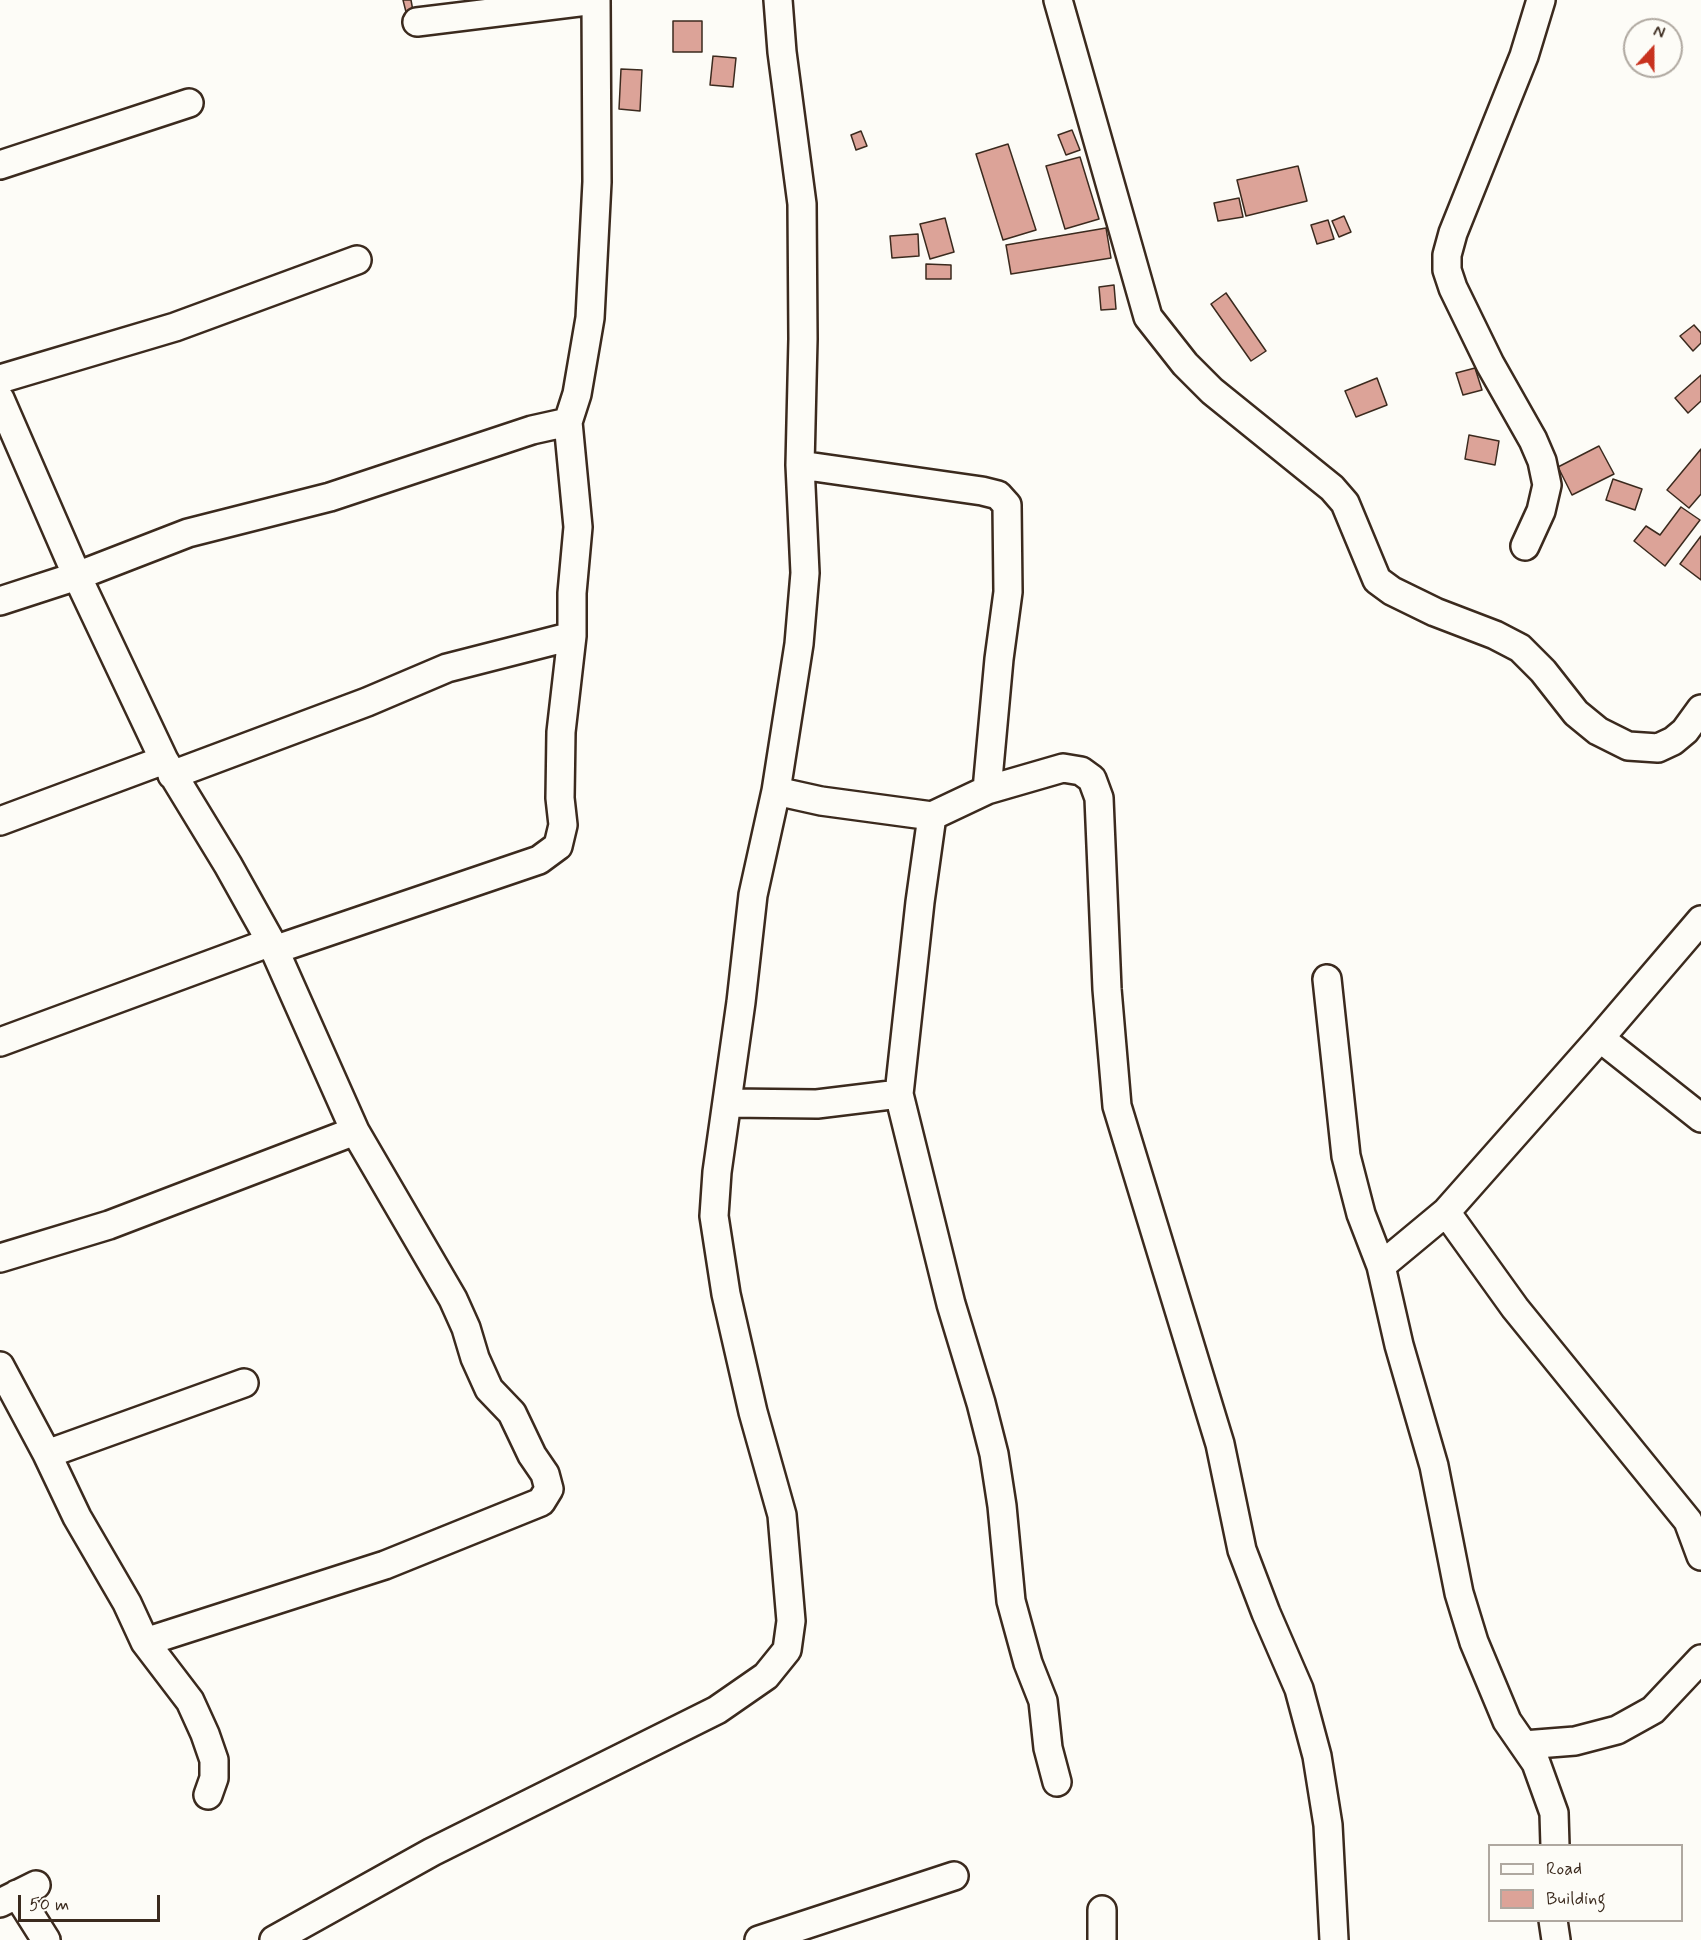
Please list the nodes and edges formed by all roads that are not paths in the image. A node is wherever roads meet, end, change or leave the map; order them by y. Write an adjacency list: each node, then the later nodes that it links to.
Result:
1 (596, 0): 5 (street); 11 (street)
2 (778, 0): 12 (street)
3 (1058, 0): 17 (street)
4 (1542, 0): 13 (street)
5 (417, 22)
6 (189, 103): 7 (street)
7 (0, 165)
8 (357, 260): 9 (street)
9 (0, 379)
10 (0, 399): 14 (street)
11 (568, 422): 14 (street); 16 (street)
12 (800, 465): 19 (street); 20 (street)
13 (1525, 546)
14 (77, 576): 15 (street); 18 (street)
15 (0, 601)
16 (572, 636): 18 (street); 24 (street)
17 (1701, 709)
18 (168, 767): 22 (street); 24 (street)
19 (987, 790): 21 (street); 53 (street)
20 (776, 791): 21 (street); 29 (street)
21 (932, 816): 28 (street)
22 (0, 821)
23 (1701, 920): 26 (street)
24 (272, 946): 27 (street); 31 (street)
25 (1327, 979): 34 (street)
26 (1600, 1038): 30 (street); 32 (street)
27 (0, 1042)
28 (899, 1094): 29 (street); 42 (street)
29 (728, 1103): 50 (street)
30 (1701, 1118)
31 (355, 1131): 33 (street); 39 (street)
32 (1446, 1212): 34 (street); 38 (street)
33 (0, 1258)
34 (1381, 1266): 41 (street)
35 (0, 1366): 37 (street)
36 (244, 1383): 37 (street)
37 (47, 1454): 39 (street)
38 (1701, 1556)
39 (145, 1642): 43 (street)
40 (1701, 1659): 41 (street)
41 (1524, 1745): 44 (street)
42 (1057, 1782)
43 (208, 1795)
44 (1555, 1844)
45 (954, 1876): 51 (street)
46 (18, 1894): 49 (street)
47 (1102, 1910): 52 (street)
48 (1553, 1922): 54 (street)
49 (46, 1940)
50 (274, 1940)
51 (759, 1940)
52 (1102, 1940)
53 (1334, 1940)
54 (1556, 1940)

